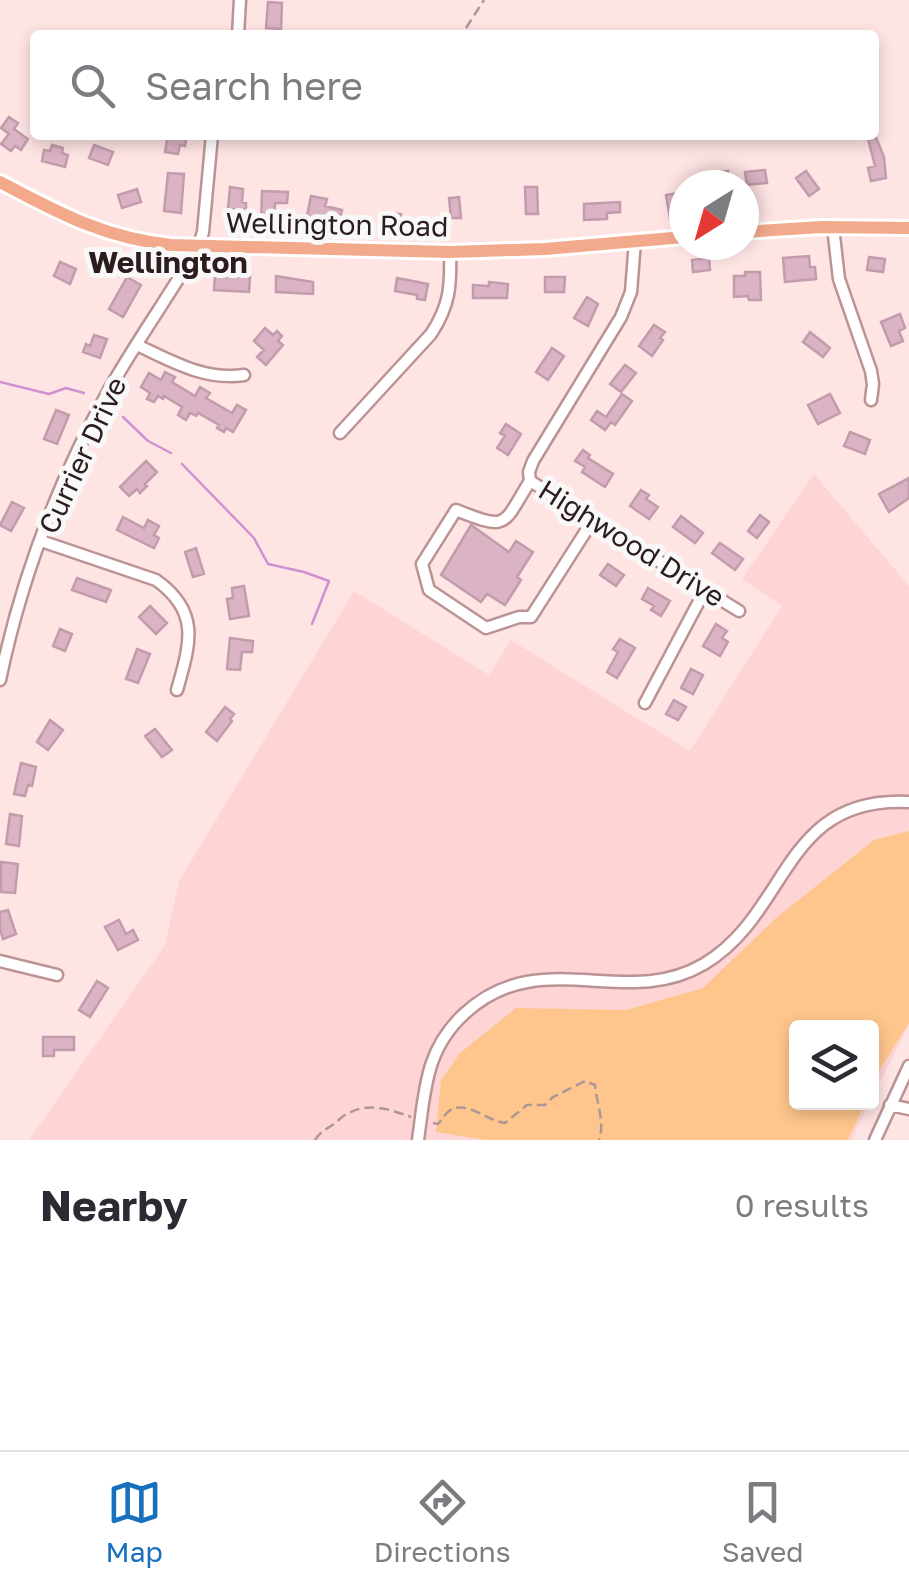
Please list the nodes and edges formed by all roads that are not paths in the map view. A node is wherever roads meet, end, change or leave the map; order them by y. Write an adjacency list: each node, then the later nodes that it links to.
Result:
1 (240, 0): 2 (street)
2 (238, 30)
3 (212, 140): 10 (street)
4 (0, 182): 10 (main road, Wellington Road)
5 (832, 227): 6 (main road); 7 (main road); 14 (street)
6 (909, 228)
7 (759, 231)
8 (669, 238): 9 (main road, Wellington Road)
9 (635, 241): 11 (main road, Wellington Road); 16 (street)
10 (199, 245): 11 (main road, Wellington Road); 12 (street, Currier Drive)
11 (450, 252): 15 (street)
12 (136, 345): 13 (street); 18 (street, Currier Drive)
13 (244, 374)
14 (871, 400)
15 (340, 434)
16 (530, 476): 17 (street, Highwood Drive); 17 (street)
17 (593, 520): 19 (street, Highwood Drive)
18 (41, 541): 21 (street, Currier Drive); 22 (street)
19 (705, 590): 20 (street, Highwood Drive); 23 (street)
20 (739, 611)
21 (0, 680)
22 (178, 690)
23 (644, 703)
24 (909, 802): 30 (street)
25 (0, 961): 26 (street)
26 (57, 976)
27 (909, 1066): 28 (street)
28 (890, 1105): 29 (street); 31 (street)
29 (909, 1109)
30 (418, 1140)
31 (875, 1140)

